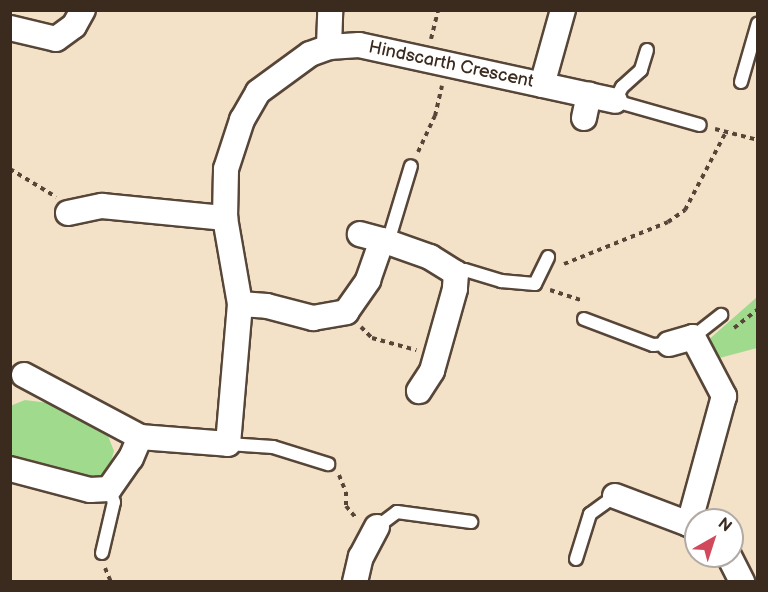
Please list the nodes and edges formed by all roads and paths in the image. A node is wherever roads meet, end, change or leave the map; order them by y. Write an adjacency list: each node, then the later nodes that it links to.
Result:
1 (83, 10): 6 (street)
2 (330, 10): 7 (street)
3 (438, 10): 9 (path)
4 (563, 10): 11 (street)
5 (758, 22): 10 (lane)
6 (10, 28)
7 (329, 46): 9 (street, Hindscarth Crescent); 19 (street, Hindscarth Crescent)
8 (647, 50): 12 (lane)
9 (437, 59): 11 (street, Hindscarth Crescent); 16 (path)
10 (741, 82)
11 (542, 85): 12 (street, Hindscarth Crescent)
12 (615, 101): 13 (lane)
13 (700, 125): 14 (path)
14 (726, 132): 15 (path); 23 (path)
15 (758, 140)
16 (411, 166): 20 (lane)
17 (10, 169): 18 (path)
18 (68, 213): 19 (street)
19 (225, 218): 24 (street, Hindscarth Crescent)
20 (377, 238): 22 (street); 25 (street)
21 (548, 257): 23 (lane)
22 (456, 273): 23 (lane); 30 (street)
23 (535, 284)
24 (240, 304): 25 (street); 34 (street, Hindscarth Crescent)
25 (345, 312): 30 (path)
26 (721, 315): 28 (lane)
27 (584, 319): 29 (lane)
28 (693, 337): 29 (street); 39 (street)
29 (669, 344)
30 (436, 355): 32 (street)
31 (24, 375): 33 (street)
32 (419, 390)
33 (140, 437): 34 (street); 37 (street)
34 (228, 444): 35 (lane)
35 (328, 464): 42 (path)
36 (10, 469): 37 (street)
37 (109, 489): 43 (lane)
38 (615, 496): 41 (street); 44 (lane)
39 (696, 508)
40 (471, 522): 42 (lane)
41 (684, 523)
42 (377, 527): 48 (street)
43 (102, 553)
44 (576, 559)
45 (735, 568): 49 (street)
46 (106, 570): 47 (path)
47 (111, 582)
48 (355, 582)
49 (742, 582)

